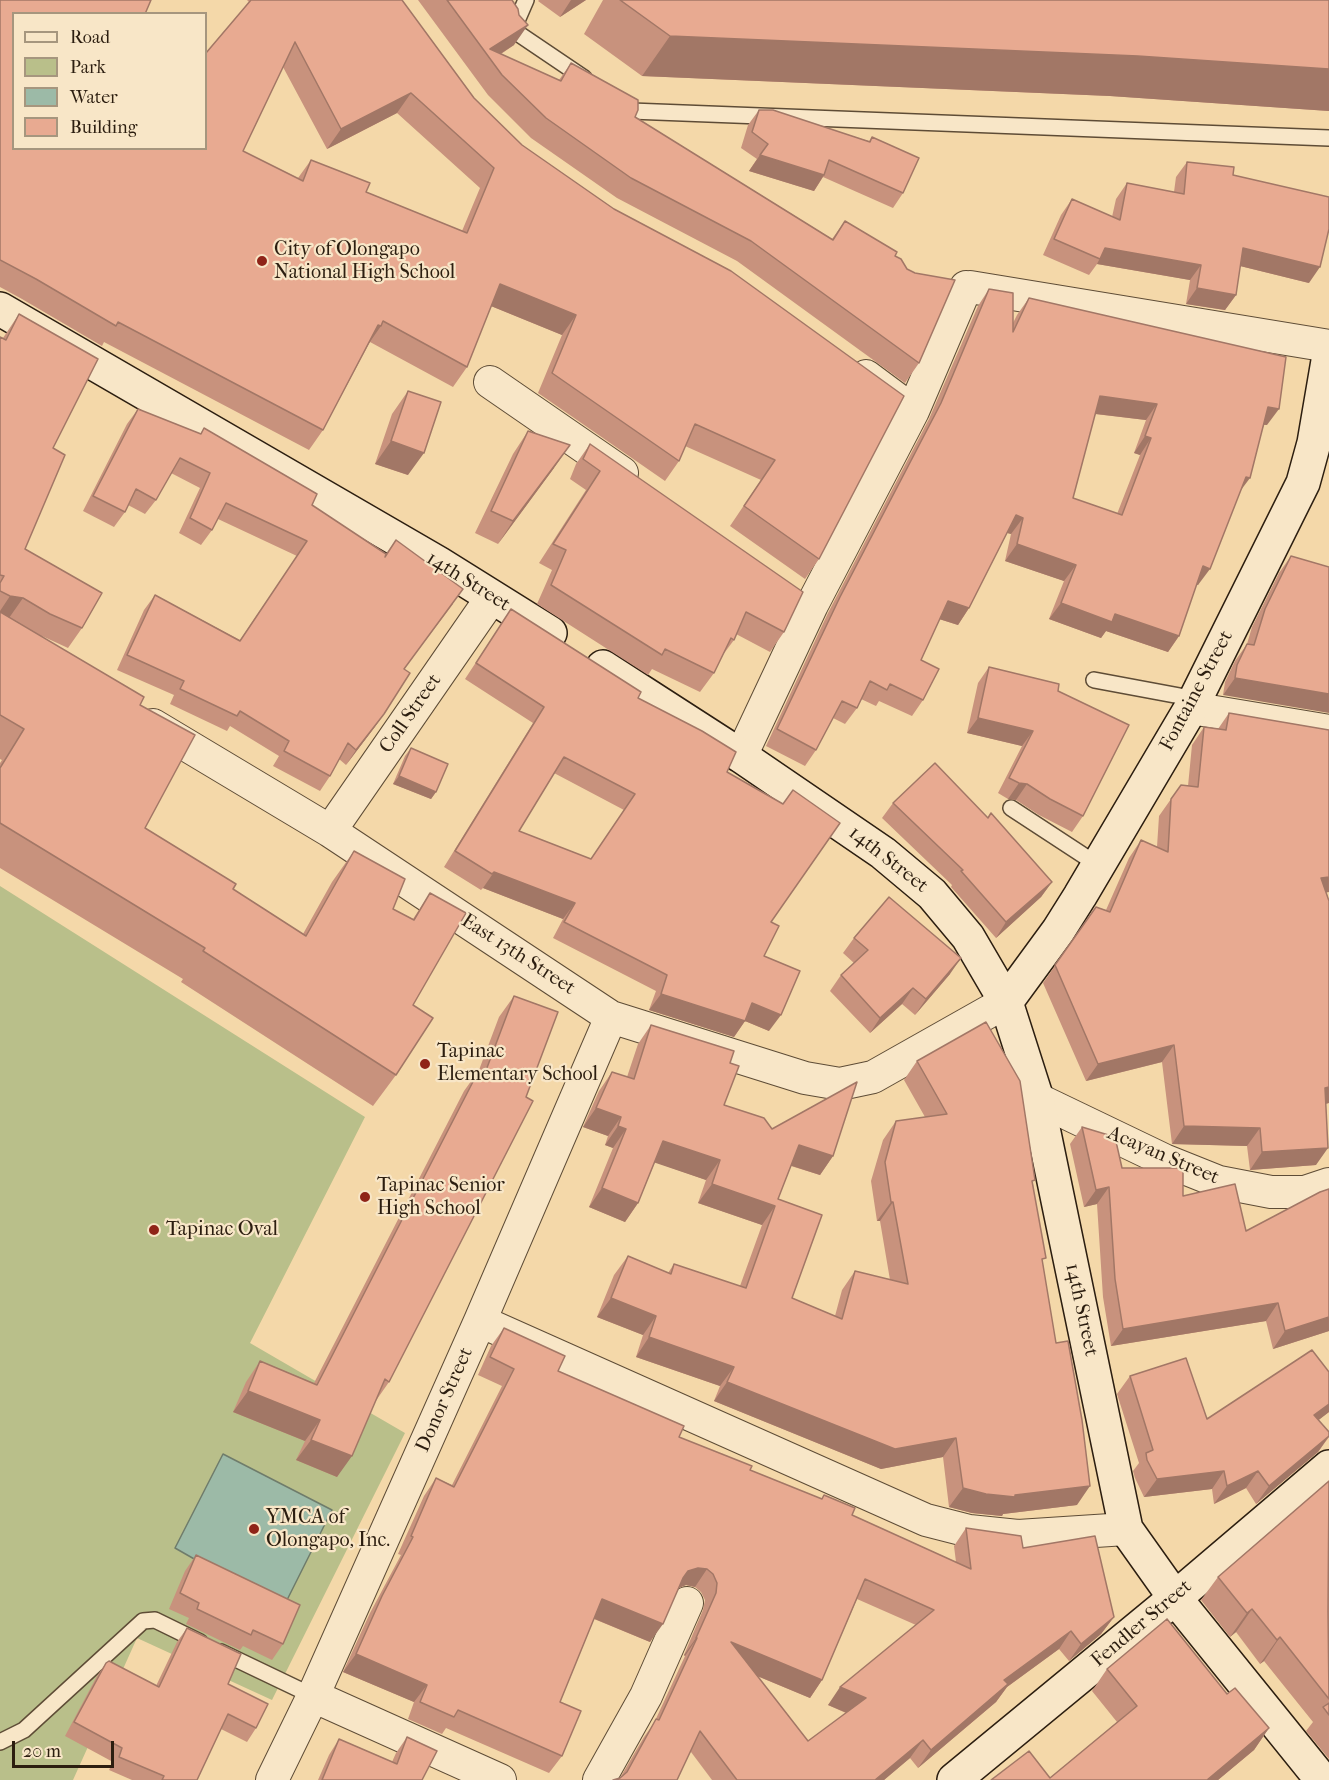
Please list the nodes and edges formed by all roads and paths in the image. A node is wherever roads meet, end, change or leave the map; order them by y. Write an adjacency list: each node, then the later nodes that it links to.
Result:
1 (526, 0): 2 (lane)
2 (592, 84)
3 (611, 98): 4 (lane)
4 (1329, 138)
5 (935, 281): 6 (street)
6 (966, 286): 8 (street); 12 (street)
7 (0, 309): 14 (main road, 14th Street)
8 (1329, 346)
9 (1329, 355): 16 (main road, Fontaine Street)
10 (839, 357): 12 (street)
11 (490, 382): 13 (street)
12 (914, 411): 19 (street)
13 (646, 490)
14 (492, 597): 19 (main road, 14th Street); 21 (street, Coll Street)
15 (1094, 680): 16 (lane)
16 (1193, 703): 18 (street); 22 (main road, Fontaine Street)
17 (130, 711): 21 (street, East 13th Street)
18 (1329, 731)
19 (741, 756): 23 (main road, 14th Street)
20 (1011, 808): 22 (lane)
21 (330, 831): 24 (street, East 13th Street)
22 (1098, 865): 23 (main road, Fontaine Street)
23 (1006, 1002): 24 (street, East 13th Street); 25 (main road, 14th Street)
24 (611, 1017): 27 (street, Donor Street)
25 (1037, 1099): 26 (street, Acayan Street); 29 (main road, 14th Street)
26 (1329, 1184)
27 (480, 1321): 29 (street); 32 (street, Donor Street)
28 (1329, 1467): 30 (main road, Fendler Street)
29 (1126, 1529): 30 (main road, 14th Street)
30 (1175, 1598): 37 (main road, Fendler Street); 38 (main road, 14th Street)
31 (687, 1603): 36 (street)
32 (313, 1696): 33 (lane); 34 (street, Donor Street); 35 (street)
33 (0, 1742)
34 (272, 1780)
35 (500, 1780)
36 (599, 1780)
37 (954, 1780)
38 (1322, 1780)

